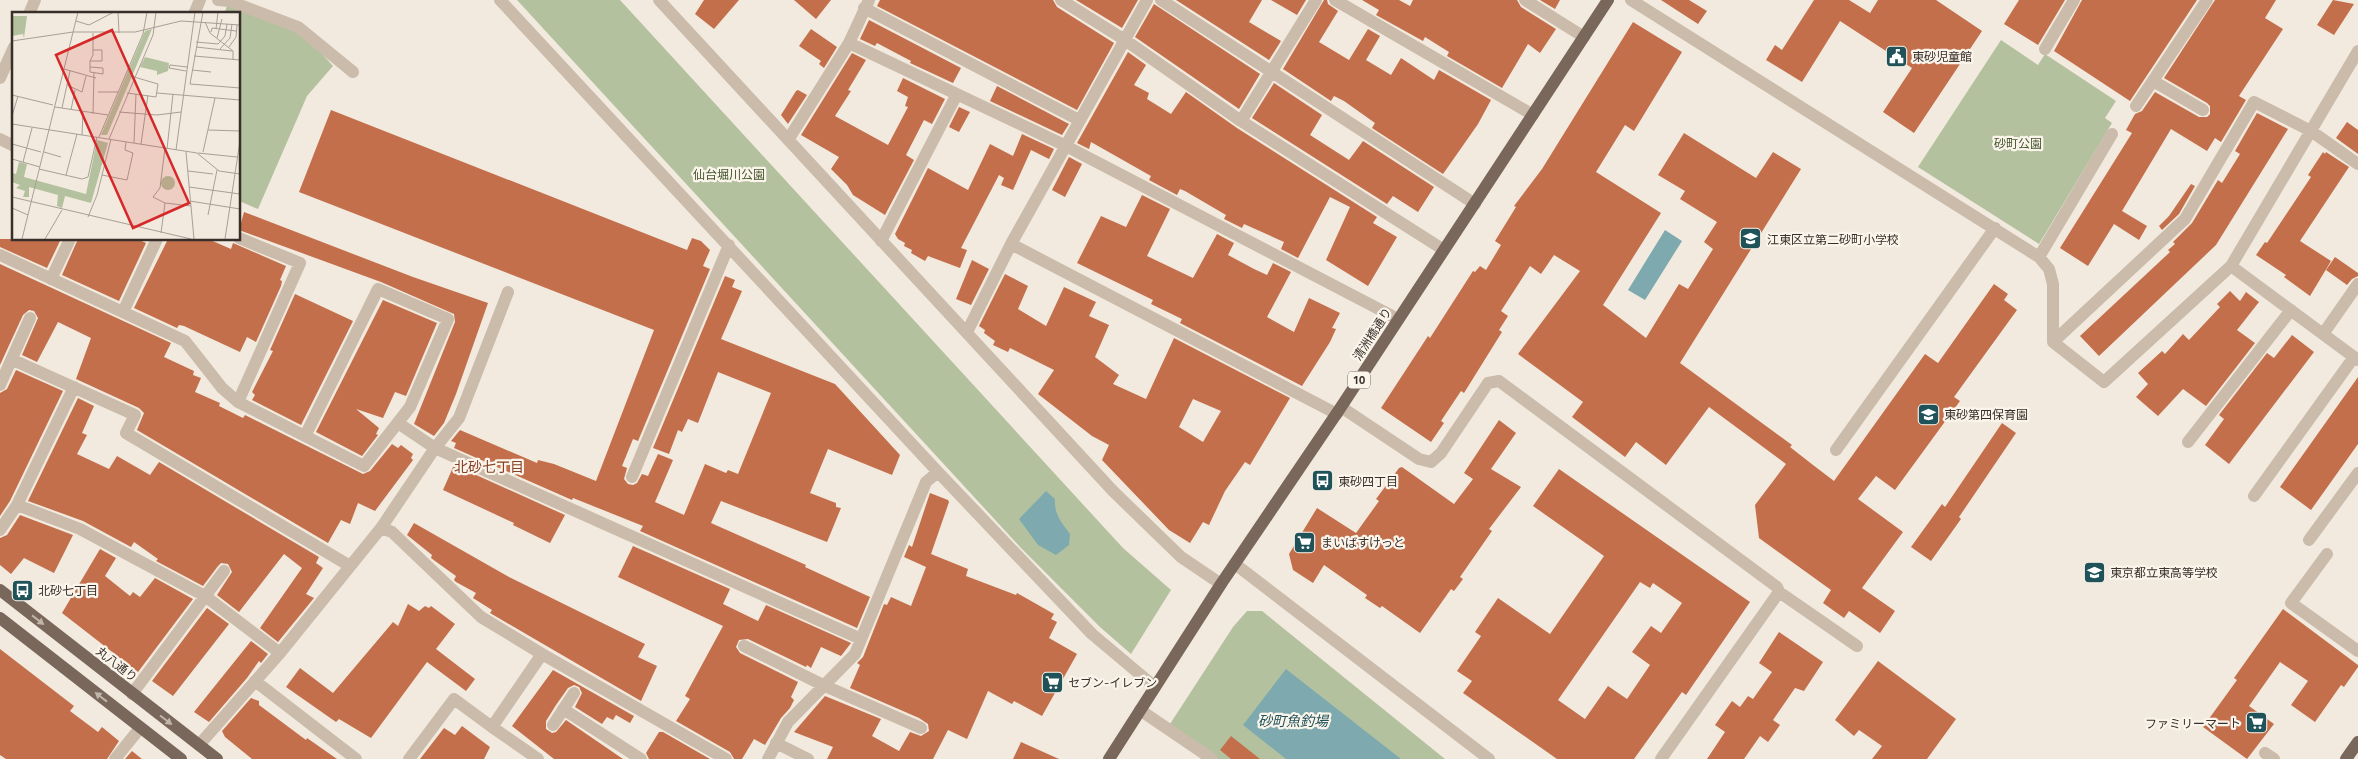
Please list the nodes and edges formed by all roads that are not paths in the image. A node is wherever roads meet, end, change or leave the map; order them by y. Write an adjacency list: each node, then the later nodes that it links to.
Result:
1 (35, 0): 17 (street)
2 (200, 0): 18 (street)
3 (219, 0): 26 (street)
4 (500, 0): 49 (street)
5 (659, 0): 38 (street)
6 (1061, 0): 20 (street)
7 (1146, 0): 20 (street)
8 (1161, 0): 25 (street)
9 (1316, 0): 25 (street)
10 (1335, 0): 32 (street)
11 (1525, 0): 19 (street)
12 (1608, 0): 19 (main road, 清洲橋通り / 10)
13 (1631, 0): 43 (street)
14 (2074, 0): 22 (street)
15 (2207, 0): 28 (street)
16 (867, 4): 21 (street); 33 (street)
17 (30, 12)
18 (195, 12)
19 (1584, 37): 32 (main road, 清洲橋通り / 10)
20 (1125, 40): 33 (street); 34 (street)
21 (849, 43): 29 (street); 38 (street)
22 (2045, 49)
23 (12, 51): 27 (street)
24 (2358, 51): 35 (street)
25 (1270, 71): 34 (street); 42 (street)
26 (353, 72)
27 (0, 78)
28 (2153, 81): 30 (street); 31 (street)
29 (958, 94): 40 (street); 47 (street)
30 (2136, 106)
31 (2203, 110)
32 (1533, 115): 42 (main road, 清洲橋通り / 10)
33 (1079, 120): 40 (street)
34 (1241, 121): 50 (street)
35 (2311, 131): 41 (street); 53 (street); 63 (street)
36 (2112, 134): 52 (street)
37 (0, 139): 39 (street)
38 (788, 140): 47 (street)
39 (12, 145)
40 (1064, 145): 48 (street); 60 (street)
41 (2358, 164)
42 (1475, 204): 50 (main road, 清洲橋通り / 10)
43 (1994, 228): 52 (street); 74 (street)
44 (240, 238): 68 (street)
45 (70, 240): 54 (street)
46 (157, 240): 58 (street)
47 (881, 241): 61 (street)
48 (1011, 244): 61 (street); 69 (street)
49 (729, 245): 75 (street); 77 (street)
50 (1444, 250): 60 (main road, 清洲橋通り / 10)
51 (0, 255): 54 (street)
52 (2039, 257): 63 (street)
53 (2231, 266): 57 (street); 63 (street)
54 (51, 278): 58 (street)
55 (2358, 284): 62 (street)
56 (508, 292): 73 (street)
57 (2291, 310): 62 (street); 72 (street)
58 (123, 312): 68 (street)
59 (30, 318): 65 (street)
60 (1398, 319): 69 (main road, 清洲橋通り / 10)
61 (967, 332): 87 (street)
62 (2323, 334): 64 (street)
63 (2053, 342)
64 (2356, 358): 78 (street)
65 (13, 360): 66 (street); 67 (street)
66 (0, 385)
67 (74, 387): 79 (street); 85 (street)
68 (238, 402): 71 (street)
69 (1339, 410): 84 (main road, 清洲橋通り / 10); 89 (street)
70 (398, 423): 71 (street); 71 (street); 73 (street)
71 (305, 436)
72 (2188, 442)
73 (435, 448): 80 (street); 92 (street)
74 (1836, 450)
75 (938, 472): 92 (street); 100 (street)
76 (2358, 473): 82 (street)
77 (632, 477)
78 (2254, 496)
79 (17, 505): 81 (street); 90 (street)
80 (381, 528): 85 (street); 97 (street)
81 (0, 530)
82 (2309, 540)
83 (2327, 554): 95 (street)
84 (1235, 564): 87 (main road, 清洲橋通り / 10); 124 (street)
85 (350, 566): 96 (street)
86 (224, 571): 90 (street)
87 (1221, 584): 100 (main road, 清洲橋通り / 10)
88 (0, 590): 102 (main road, 丸八通り, one-way to 102)
89 (1779, 592): 94 (street); 125 (street)
90 (205, 596): 96 (street); 102 (street)
91 (0, 618): 107 (main road, one-way to 91)
92 (861, 639): 99 (street)
93 (744, 646): 99 (street)
94 (1857, 646)
95 (2358, 651)
96 (280, 653): 98 (street)
97 (542, 654): 106 (street); 119 (street)
98 (255, 681): 111 (street); 115 (street)
99 (825, 686): 108 (street); 110 (street)
100 (1154, 687): 104 (main road, 清洲橋通り / 10)
101 (574, 693): 103 (street)
102 (132, 694): 111 (main road, 丸八通り, one-way to 111)
103 (563, 709): 105 (street); 118 (street)
104 (1140, 710): 122 (main road, 清洲橋通り / 10); 123 (street)
105 (553, 725)
106 (492, 727): 116 (street); 117 (street)
107 (140, 728): 112 (street); 113 (main road)
108 (921, 728)
109 (2358, 742): 126 (main road)
110 (776, 743): 120 (street); 121 (street)
111 (199, 745): 114 (main road, 丸八通り)
112 (115, 759)
113 (181, 759)
114 (217, 759)
115 (356, 759)
116 (408, 759)
117 (538, 759)
118 (641, 759)
119 (726, 759)
120 (768, 759)
121 (808, 759)
122 (1110, 759)
123 (1212, 759)
124 (1489, 759)
125 (1662, 759)
126 (2346, 759)

